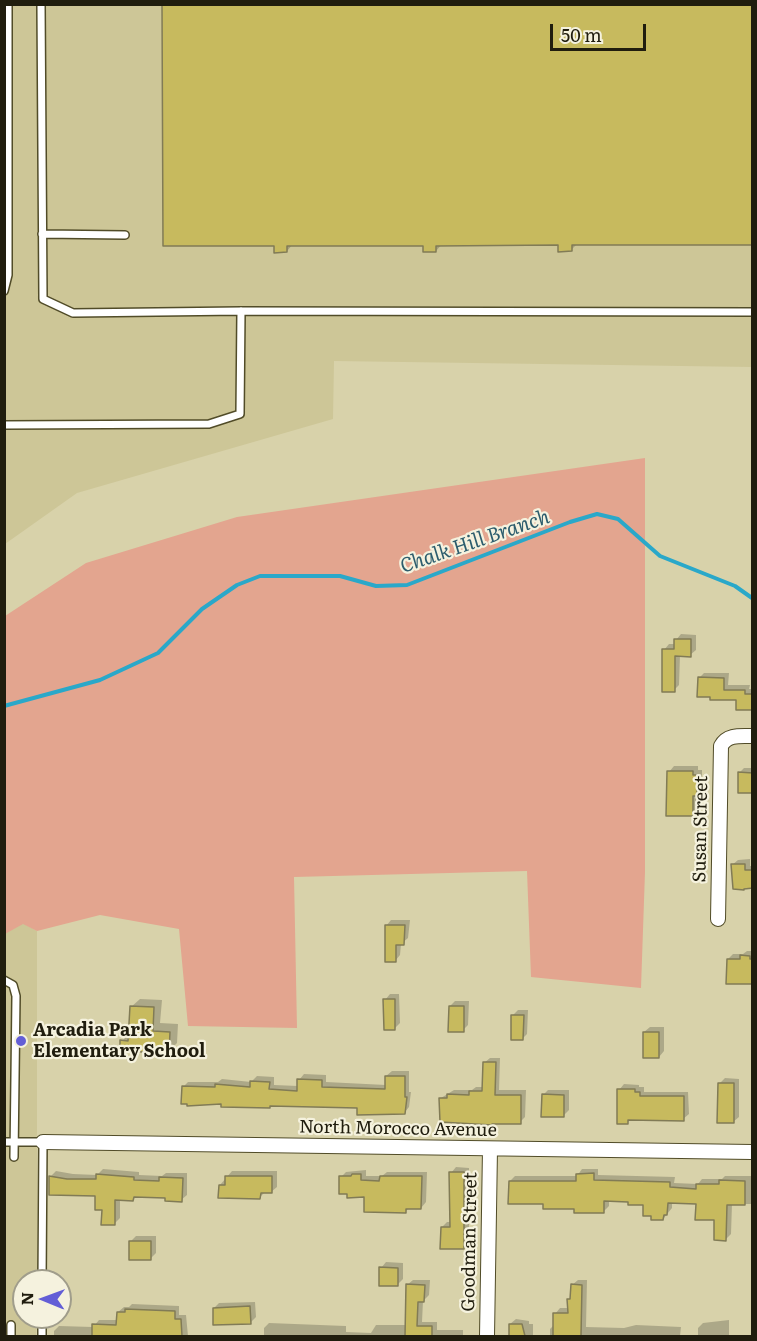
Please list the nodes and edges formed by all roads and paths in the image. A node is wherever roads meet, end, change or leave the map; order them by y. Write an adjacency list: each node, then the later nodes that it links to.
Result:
1 (8, 4): 5 (lane)
2 (41, 4): 3 (lane)
3 (42, 234): 4 (lane); 6 (lane)
4 (125, 235)
5 (4, 291)
6 (241, 311): 7 (lane); 8 (lane)
7 (753, 312)
8 (4, 425)
9 (753, 736): 10 (street, Susan Street)
10 (718, 919)
11 (4, 980): 13 (lane)
12 (4, 1142): 13 (lane)
13 (15, 1142): 14 (lane); 17 (lane)
14 (43, 1142): 15 (street, North Morocco Avenue); 18 (lane)
15 (490, 1149): 16 (street, North Morocco Avenue); 21 (street, Goodman Street)
16 (753, 1152)
17 (14, 1157)
18 (42, 1269)
19 (11, 1325): 20 (lane)
20 (9, 1336)
21 (487, 1336)

